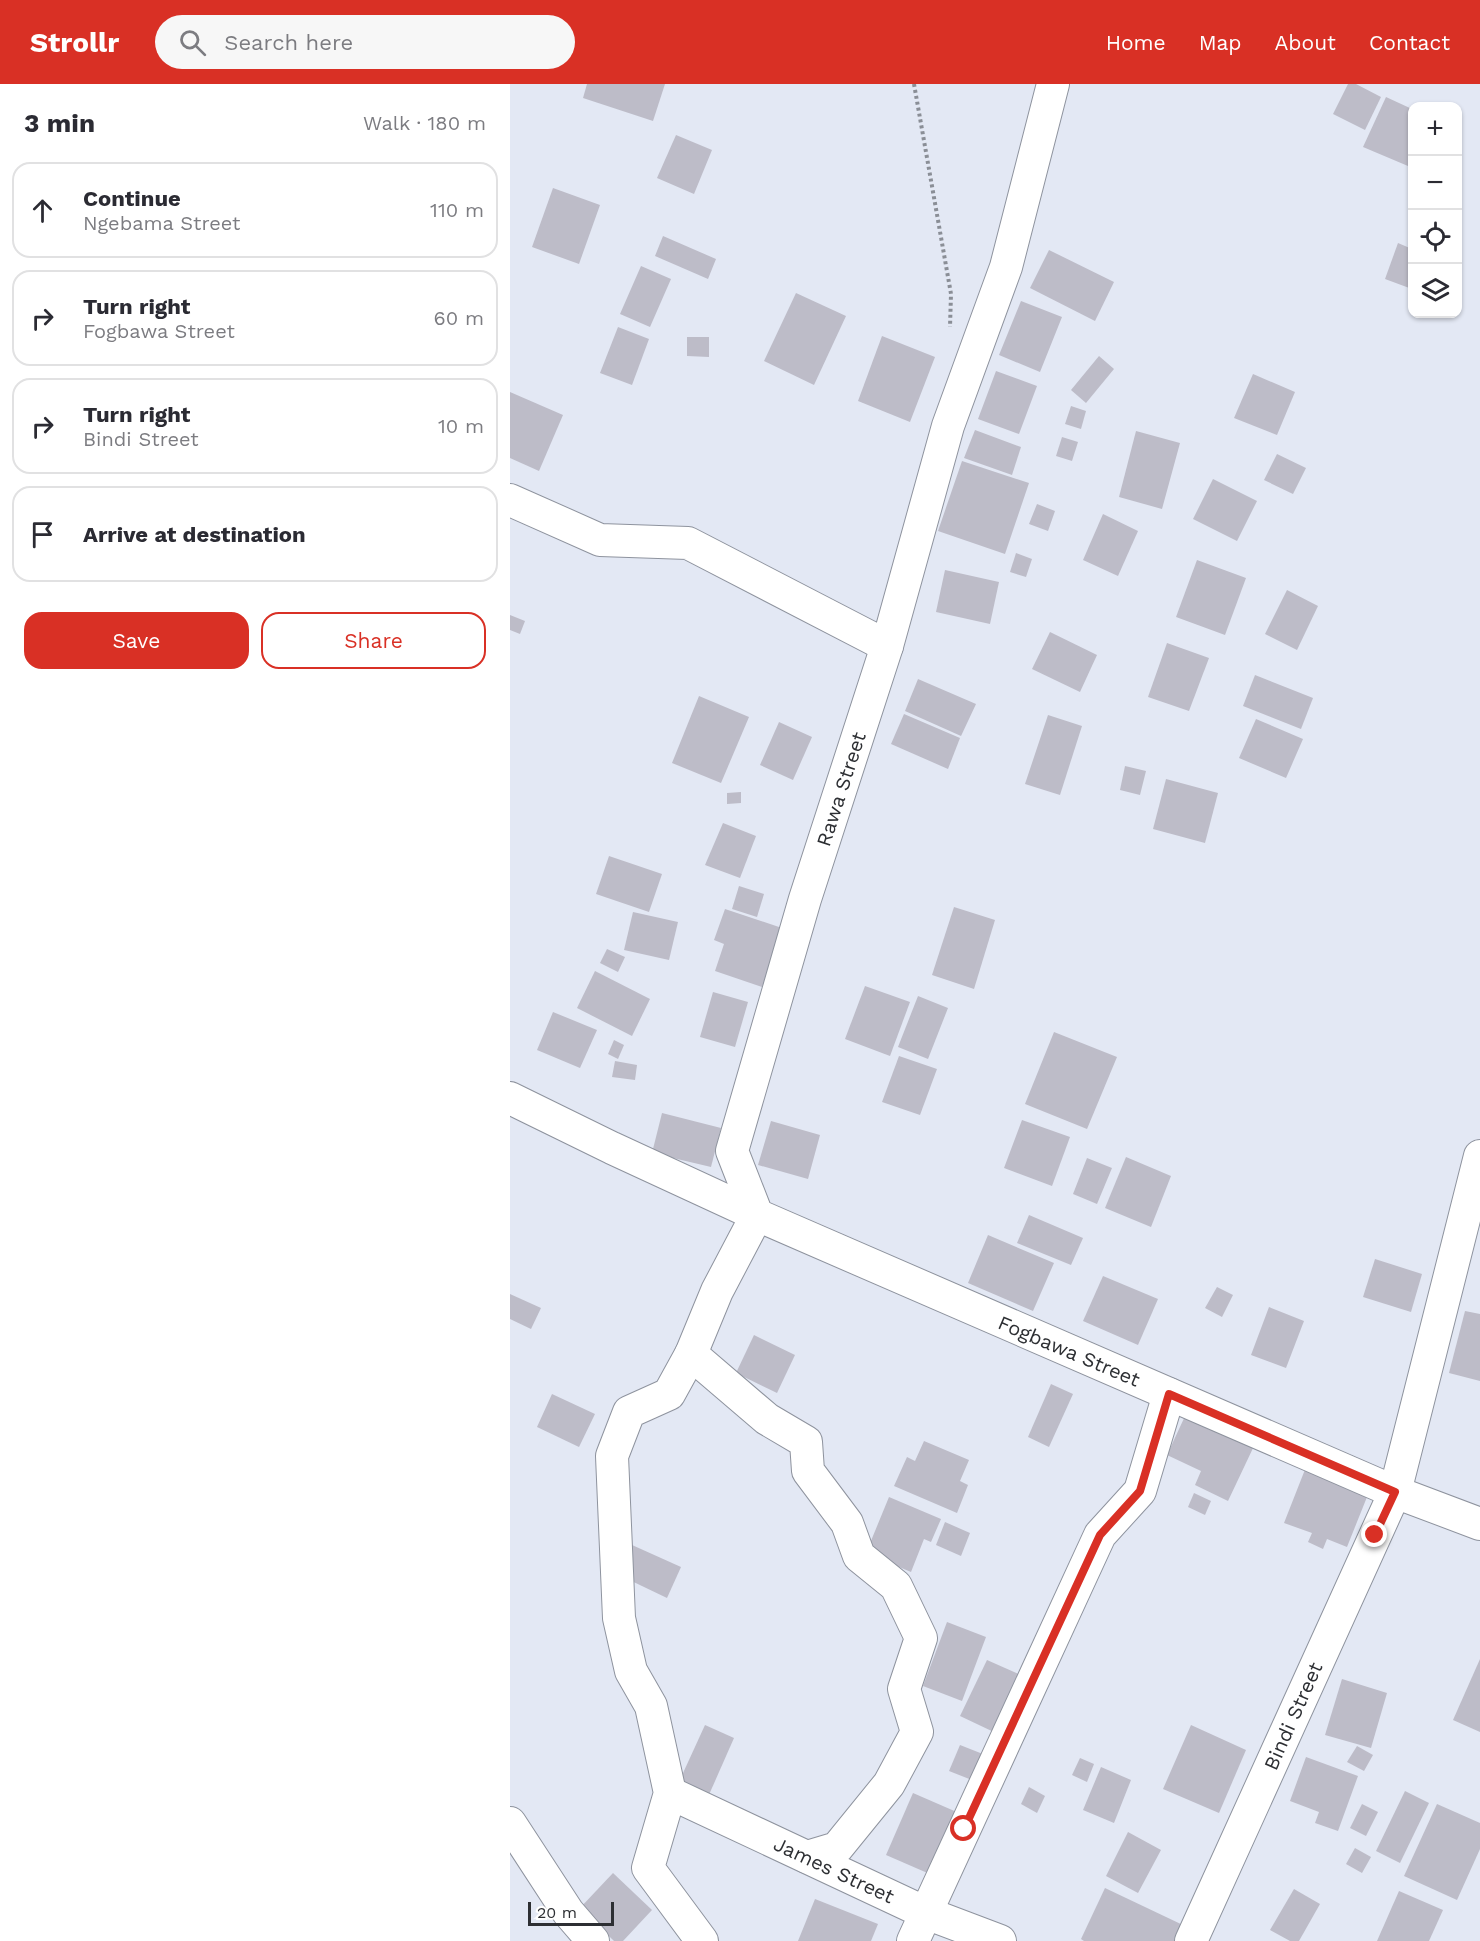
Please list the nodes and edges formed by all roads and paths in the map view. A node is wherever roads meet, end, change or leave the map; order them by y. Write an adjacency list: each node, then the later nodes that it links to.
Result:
1 (914, 84): 3 (path)
2 (1053, 84): 5 (street, Rawa Street)
3 (950, 338)
4 (510, 500): 5 (street)
5 (886, 646): 8 (street, Rawa Street)
6 (510, 1098): 8 (street, Fogbawa Street)
7 (1480, 1156): 11 (street, Bindi Street)
8 (756, 1215): 9 (street); 10 (street, Fogbawa Street)
9 (690, 1354): 13 (street); 15 (street)
10 (1169, 1394): 11 (street, Fogbawa Street); 16 (street)
11 (1395, 1492): 12 (street, Fogbawa Street); 21 (street, Bindi Street)
12 (1480, 1524)
13 (670, 1793): 15 (street, James Street); 18 (street)
14 (510, 1823): 17 (street)
15 (807, 1857): 16 (street, James Street)
16 (926, 1913): 19 (street); 20 (street, James Street)
17 (593, 1941)
18 (702, 1941)
19 (913, 1941)
20 (1000, 1941)
21 (1191, 1941)

